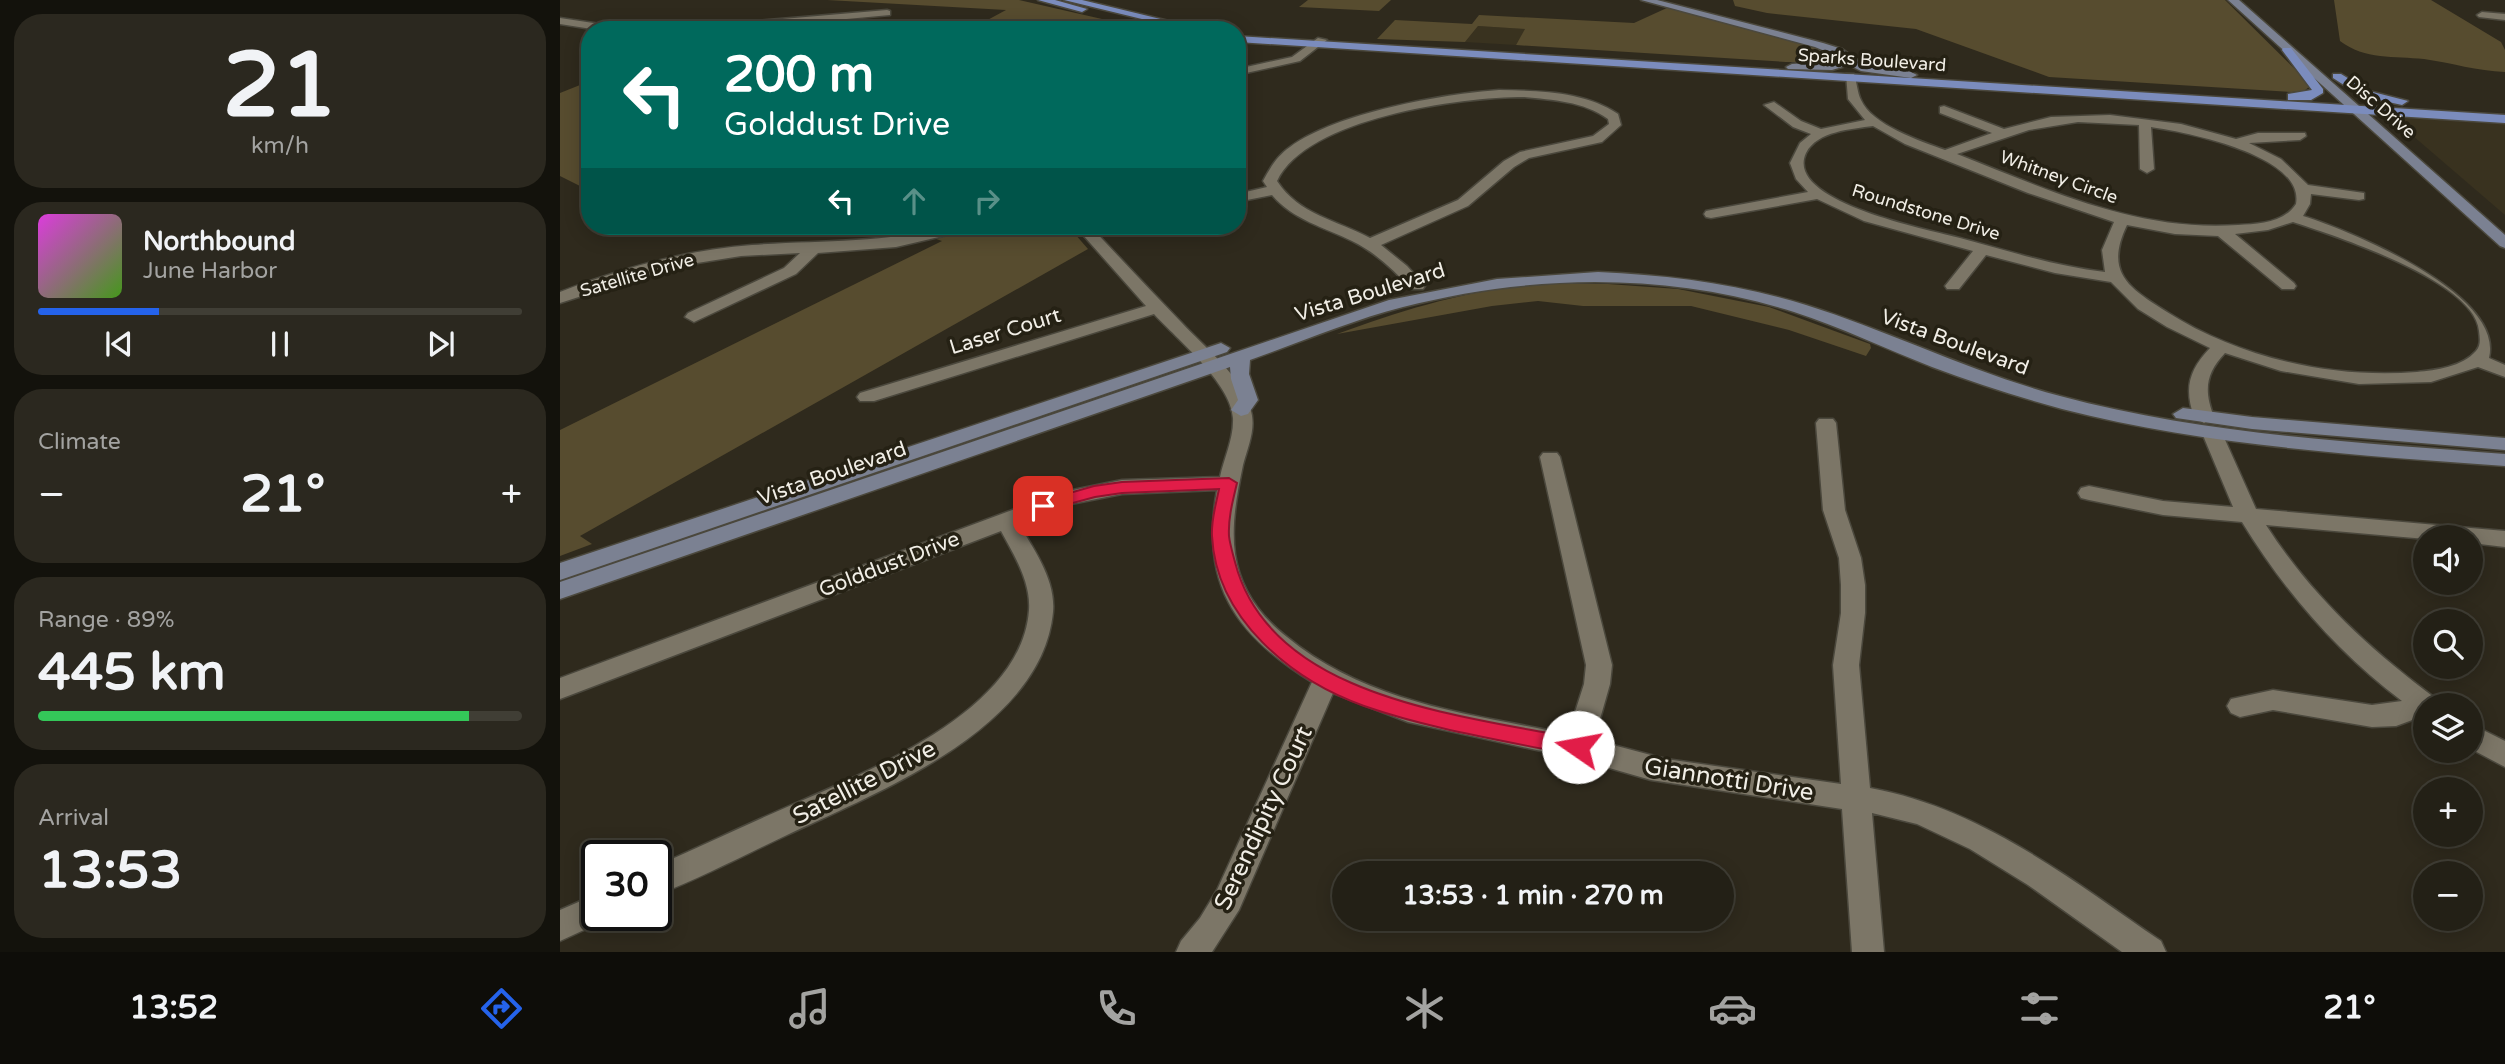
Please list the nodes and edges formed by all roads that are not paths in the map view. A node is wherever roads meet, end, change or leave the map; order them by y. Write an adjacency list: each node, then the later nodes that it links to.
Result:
1 (1043, 0): 11 (main road)
2 (1069, 0): 12 (main road)
3 (1646, 0): 17 (main road)
4 (2232, 0): 16 (main road, Disc Drive)
5 (2246, 0): 23 (main road, Disc Drive)
6 (887, 13): 10 (street)
7 (2482, 15): 8 (street)
8 (2505, 17)
9 (560, 21): 13 (street)
10 (793, 21)
11 (1132, 21)
12 (1161, 21)
13 (581, 24)
14 (1246, 38): 15 (main road, Sparks Boulevard)
15 (1319, 43): 18 (main road, Sparks Boulevard); 20 (street); 22 (main road, Sparks Boulevard)
16 (2287, 50): 25 (main road); 28 (main road, Disc Drive)
17 (1844, 56): 19 (main road); 21 (main road)
18 (1697, 61): 19 (main road, Sparks Boulevard); 22 (main road)
19 (1792, 67): 21 (main road, Sparks Boulevard)
20 (1246, 70)
21 (1912, 75): 24 (main road, Sparks Boulevard)
22 (1850, 76): 24 (main road); 26 (main road, Sparks Boulevard); 33 (street, Whitney Circle)
23 (2337, 76): 30 (main road); 31 (main road, Disc Drive)
24 (2016, 81): 25 (main road, Sparks Boulevard)
25 (2278, 97): 28 (main road, Sparks Boulevard)
26 (2201, 99): 28 (main road, Sparks Boulevard); 31 (main road)
27 (1770, 105): 35 (street)
28 (2348, 105): 31 (main road, Disc Drive); 31 (main road, Sparks Boulevard)
29 (1944, 110): 36 (street)
30 (2505, 110): 31 (main road, Sparks Boulevard)
31 (2372, 113): 32 (main road, Sparks Boulevard); 50 (main road, Disc Drive); 55 (main road, Disc Drive)
32 (2505, 119)
33 (1876, 122): 35 (street); 39 (street, Whitney Circle)
34 (2144, 122): 36 (street, Whitney Circle); 38 (street, Whitney Circle); 41 (street)
35 (1822, 134): 45 (street, Roundstone Drive)
36 (2007, 134): 39 (street, Whitney Circle)
37 (2300, 136): 38 (street)
38 (2235, 143): 43 (street, Whitney Circle)
39 (1945, 154): 40 (street, Whitney Circle)
40 (1971, 164): 42 (street); 51 (street, Whitney Circle)
41 (2147, 169)
42 (1948, 172)
43 (2303, 189): 47 (street); 49 (street)
44 (1275, 190): 46 (street); 56 (street); 56 (street)
45 (1820, 194): 48 (street); 58 (street, Roundstone Drive)
46 (1246, 196)
47 (2359, 196)
48 (1711, 214)
49 (2292, 217): 52 (street, Whitney Circle); 68 (street)
50 (2499, 218)
51 (2122, 220): 52 (street, Whitney Circle); 59 (street)
52 (2222, 231): 62 (street)
53 (924, 235): 57 (street, Satellite Drive)
54 (1090, 235): 64 (street)
55 (2505, 243)
56 (1370, 244): 60 (street)
57 (813, 248): 63 (street, Satellite Drive); 65 (street)
58 (1983, 249): 59 (street, Roundstone Drive); 61 (street)
59 (2116, 278): 66 (street)
60 (1417, 286): 69 (main road, Vista Boulevard); 74 (main road, Vista Boulevard)
61 (1953, 286)
62 (2288, 286)
63 (560, 298)
64 (1157, 308): 69 (street); 71 (street, Laser Court)
65 (694, 317)
66 (2222, 346): 68 (street); 74 (street)
67 (1242, 357): 69 (main road, Vista Boulevard); 72 (main road); 74 (main road, Vista Boulevard)
68 (2477, 360): 70 (street)
69 (1206, 361): 72 (street); 83 (main road, Vista Boulevard); 84 (main road, Vista Boulevard)
70 (2505, 371)
71 (867, 397)
72 (1241, 410): 78 (street, Giannotti Drive)
73 (1826, 423): 93 (street)
74 (2208, 425): 75 (main road, Vista Boulevard); 77 (main road, Vista Boulevard); 80 (street)
75 (2505, 444)
76 (1550, 457): 91 (street)
77 (2505, 460)
78 (1229, 483): 81 (street, Golddust Drive); 85 (street, Giannotti Drive)
79 (2089, 493): 80 (street)
80 (2248, 515): 82 (street); 87 (street)
81 (1006, 520): 86 (street, Golddust Drive); 94 (street, Satellite Drive)
82 (2505, 539)
83 (560, 572)
84 (560, 591)
85 (1326, 680): 91 (street, Giannotti Drive); 97 (street, Serendipity Court)
86 (560, 689)
87 (2413, 695)
88 (2240, 706): 89 (street)
89 (2413, 709)
90 (2483, 742): 92 (street)
91 (1578, 747): 93 (street, Giannotti Drive)
92 (2505, 755)
93 (1856, 799): 98 (street); 99 (street, Giannotti Drive)
94 (672, 874)
95 (581, 916): 96 (street)
96 (560, 926)
97 (1192, 952)
98 (1868, 952)
99 (2150, 952)

